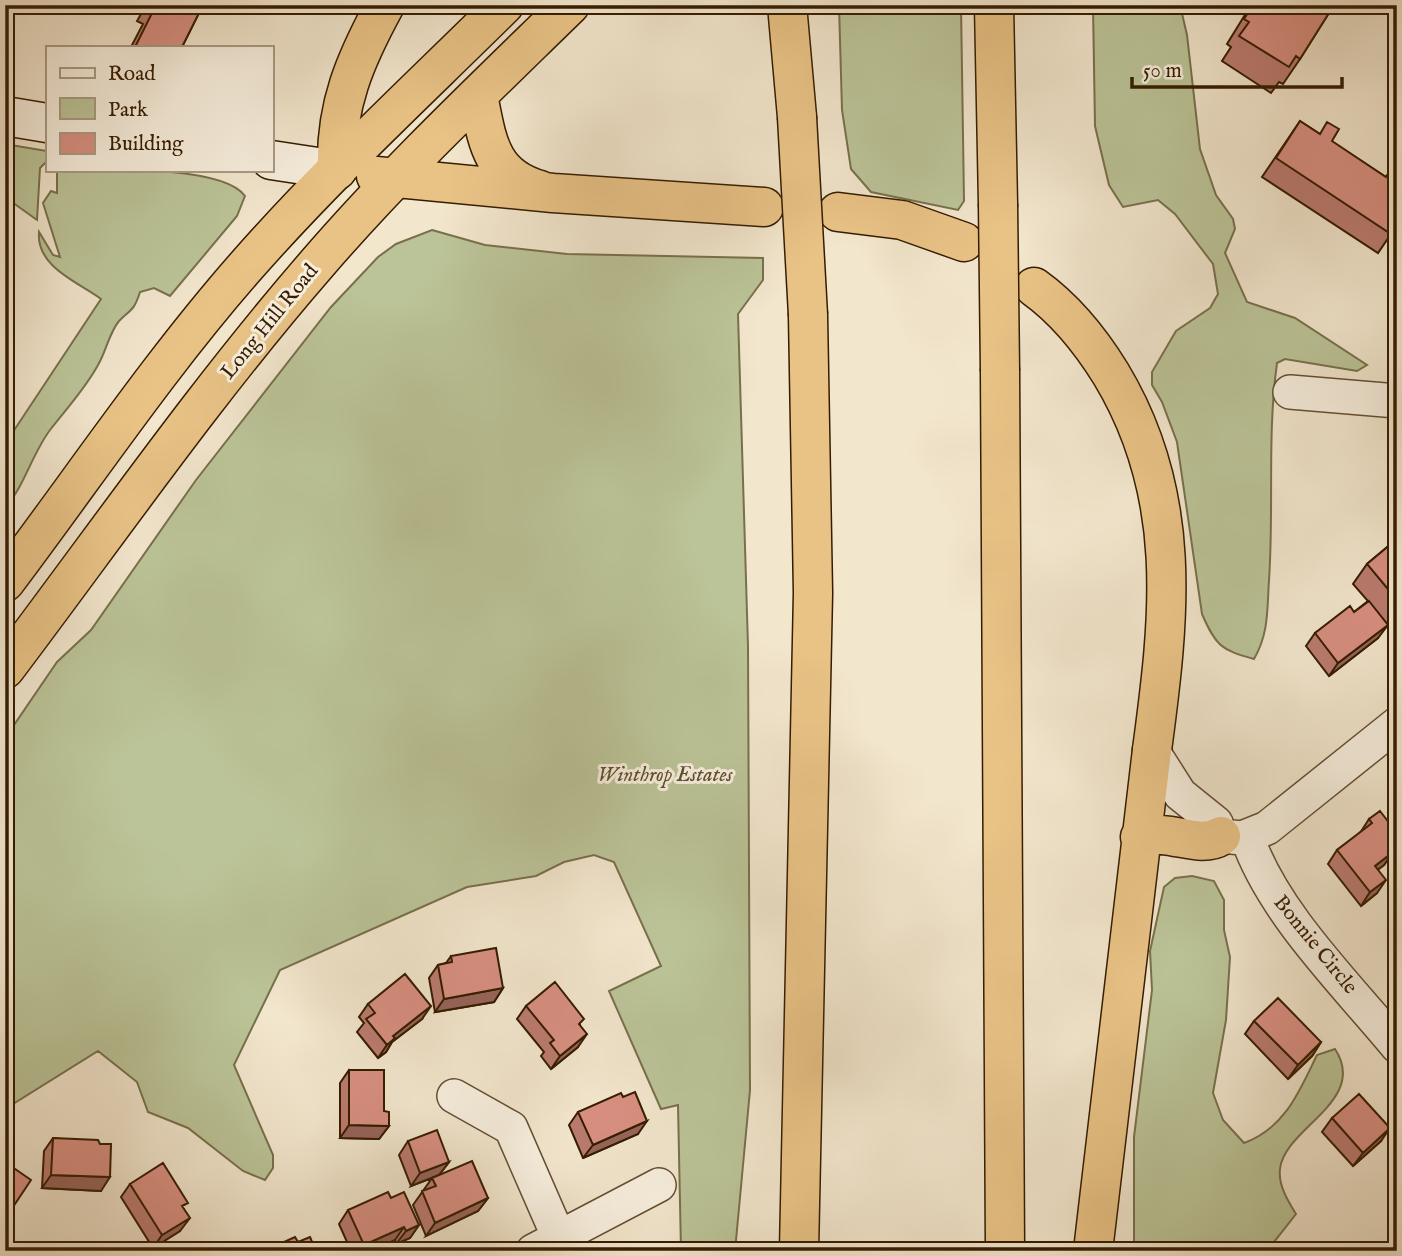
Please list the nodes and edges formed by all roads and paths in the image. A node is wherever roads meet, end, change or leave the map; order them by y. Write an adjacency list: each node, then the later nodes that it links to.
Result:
1 (385, 5): 10 (highway)
2 (504, 5): 10 (highway)
3 (570, 5): 6 (highway, Long Hill Road)
4 (787, 5): 30 (highway, bridge)
5 (995, 5): 20 (highway, bridge)
6 (478, 95): 11 (highway, Long Hill Road); 12 (highway)
7 (5, 117): 8 (main road)
8 (46, 123)
9 (273, 160): 10 (main road)
10 (337, 170): 11 (highway); 19 (highway)
11 (394, 178): 12 (highway); 21 (highway, Long Hill Road)
12 (553, 194): 13 (highway)
13 (764, 207)
14 (838, 212): 15 (highway)
15 (964, 242)
16 (1034, 287): 23 (highway)
17 (1290, 392): 18 (street)
18 (1397, 401)
19 (5, 582)
20 (999, 591): 31 (highway); 32 (highway)
21 (5, 669)
22 (1397, 724): 25 (street)
23 (1152, 750): 24 (highway); 25 (street, Bonnie Circle)
24 (1140, 837): 25 (highway); 33 (highway)
25 (1234, 837): 26 (street, Bonnie Circle)
26 (1397, 1046)
27 (454, 1096): 29 (street)
28 (659, 1185): 29 (street)
29 (546, 1245)
30 (799, 1251)
31 (983, 1251)
32 (1005, 1251)
33 (1093, 1251)

